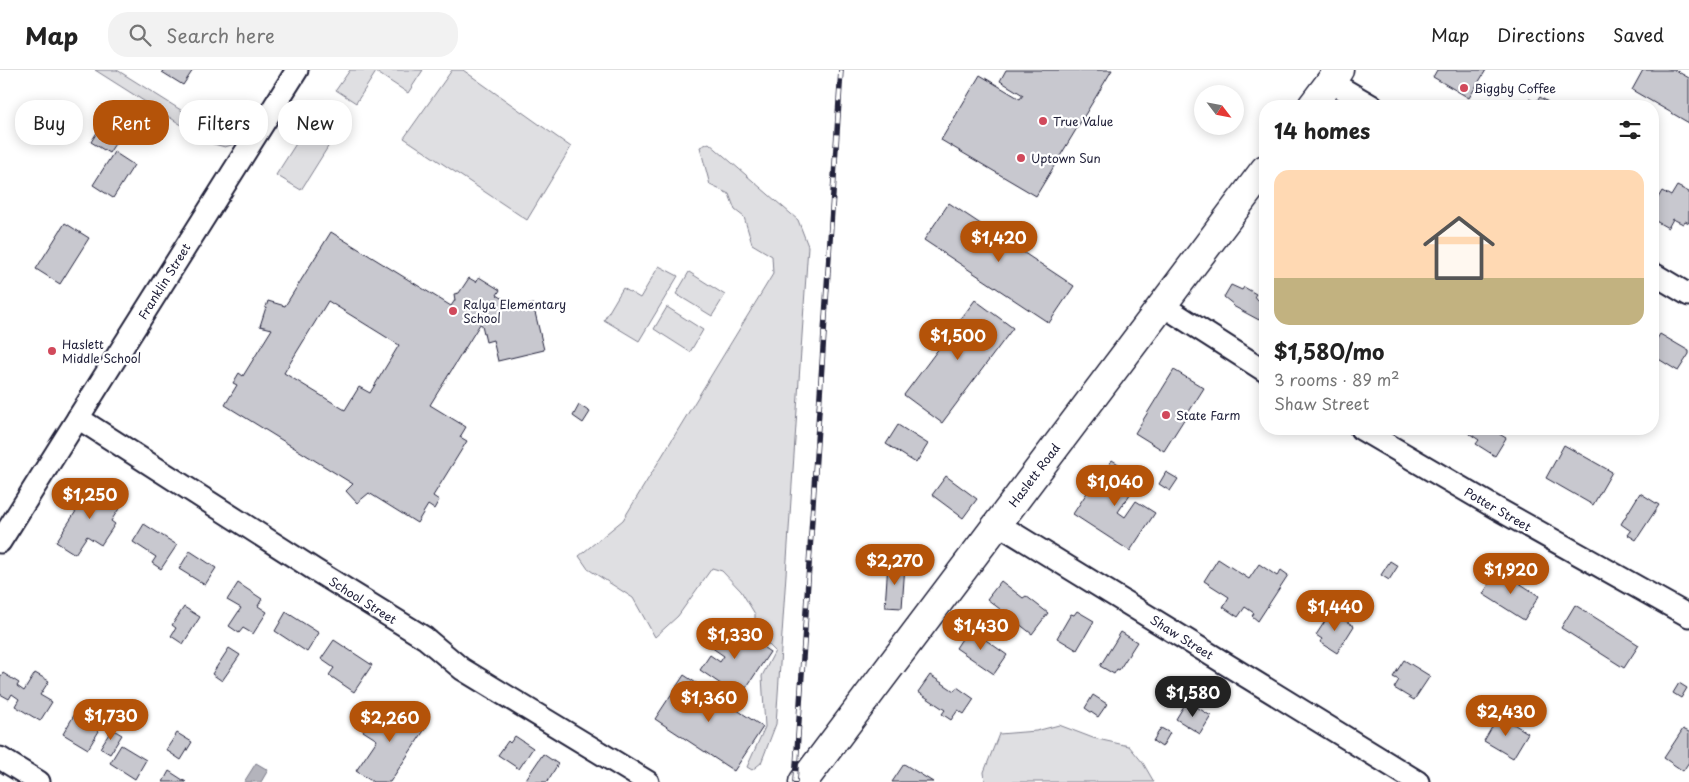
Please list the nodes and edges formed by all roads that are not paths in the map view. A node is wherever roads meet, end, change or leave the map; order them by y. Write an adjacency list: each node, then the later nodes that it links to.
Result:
1 (297, 70): 10 (street, Franklin Street)
2 (1335, 76): 3 (street); 4 (street)
3 (1317, 100)
4 (1365, 100)
5 (1259, 177): 8 (street, Haslett Road)
6 (1659, 277): 7 (street)
7 (1689, 295)
8 (1162, 305): 9 (street); 12 (street, Haslett Road)
9 (1259, 367)
10 (78, 418): 13 (street, Franklin Street); 17 (street, School Street)
11 (1371, 435): 14 (street, Potter Street)
12 (998, 524): 18 (street, Haslett Road); 19 (street, Shaw Street)
13 (0, 542)
14 (1689, 616)
15 (0, 758): 16 (street)
16 (39, 782)
17 (648, 782)
18 (803, 782)
19 (1418, 782)

